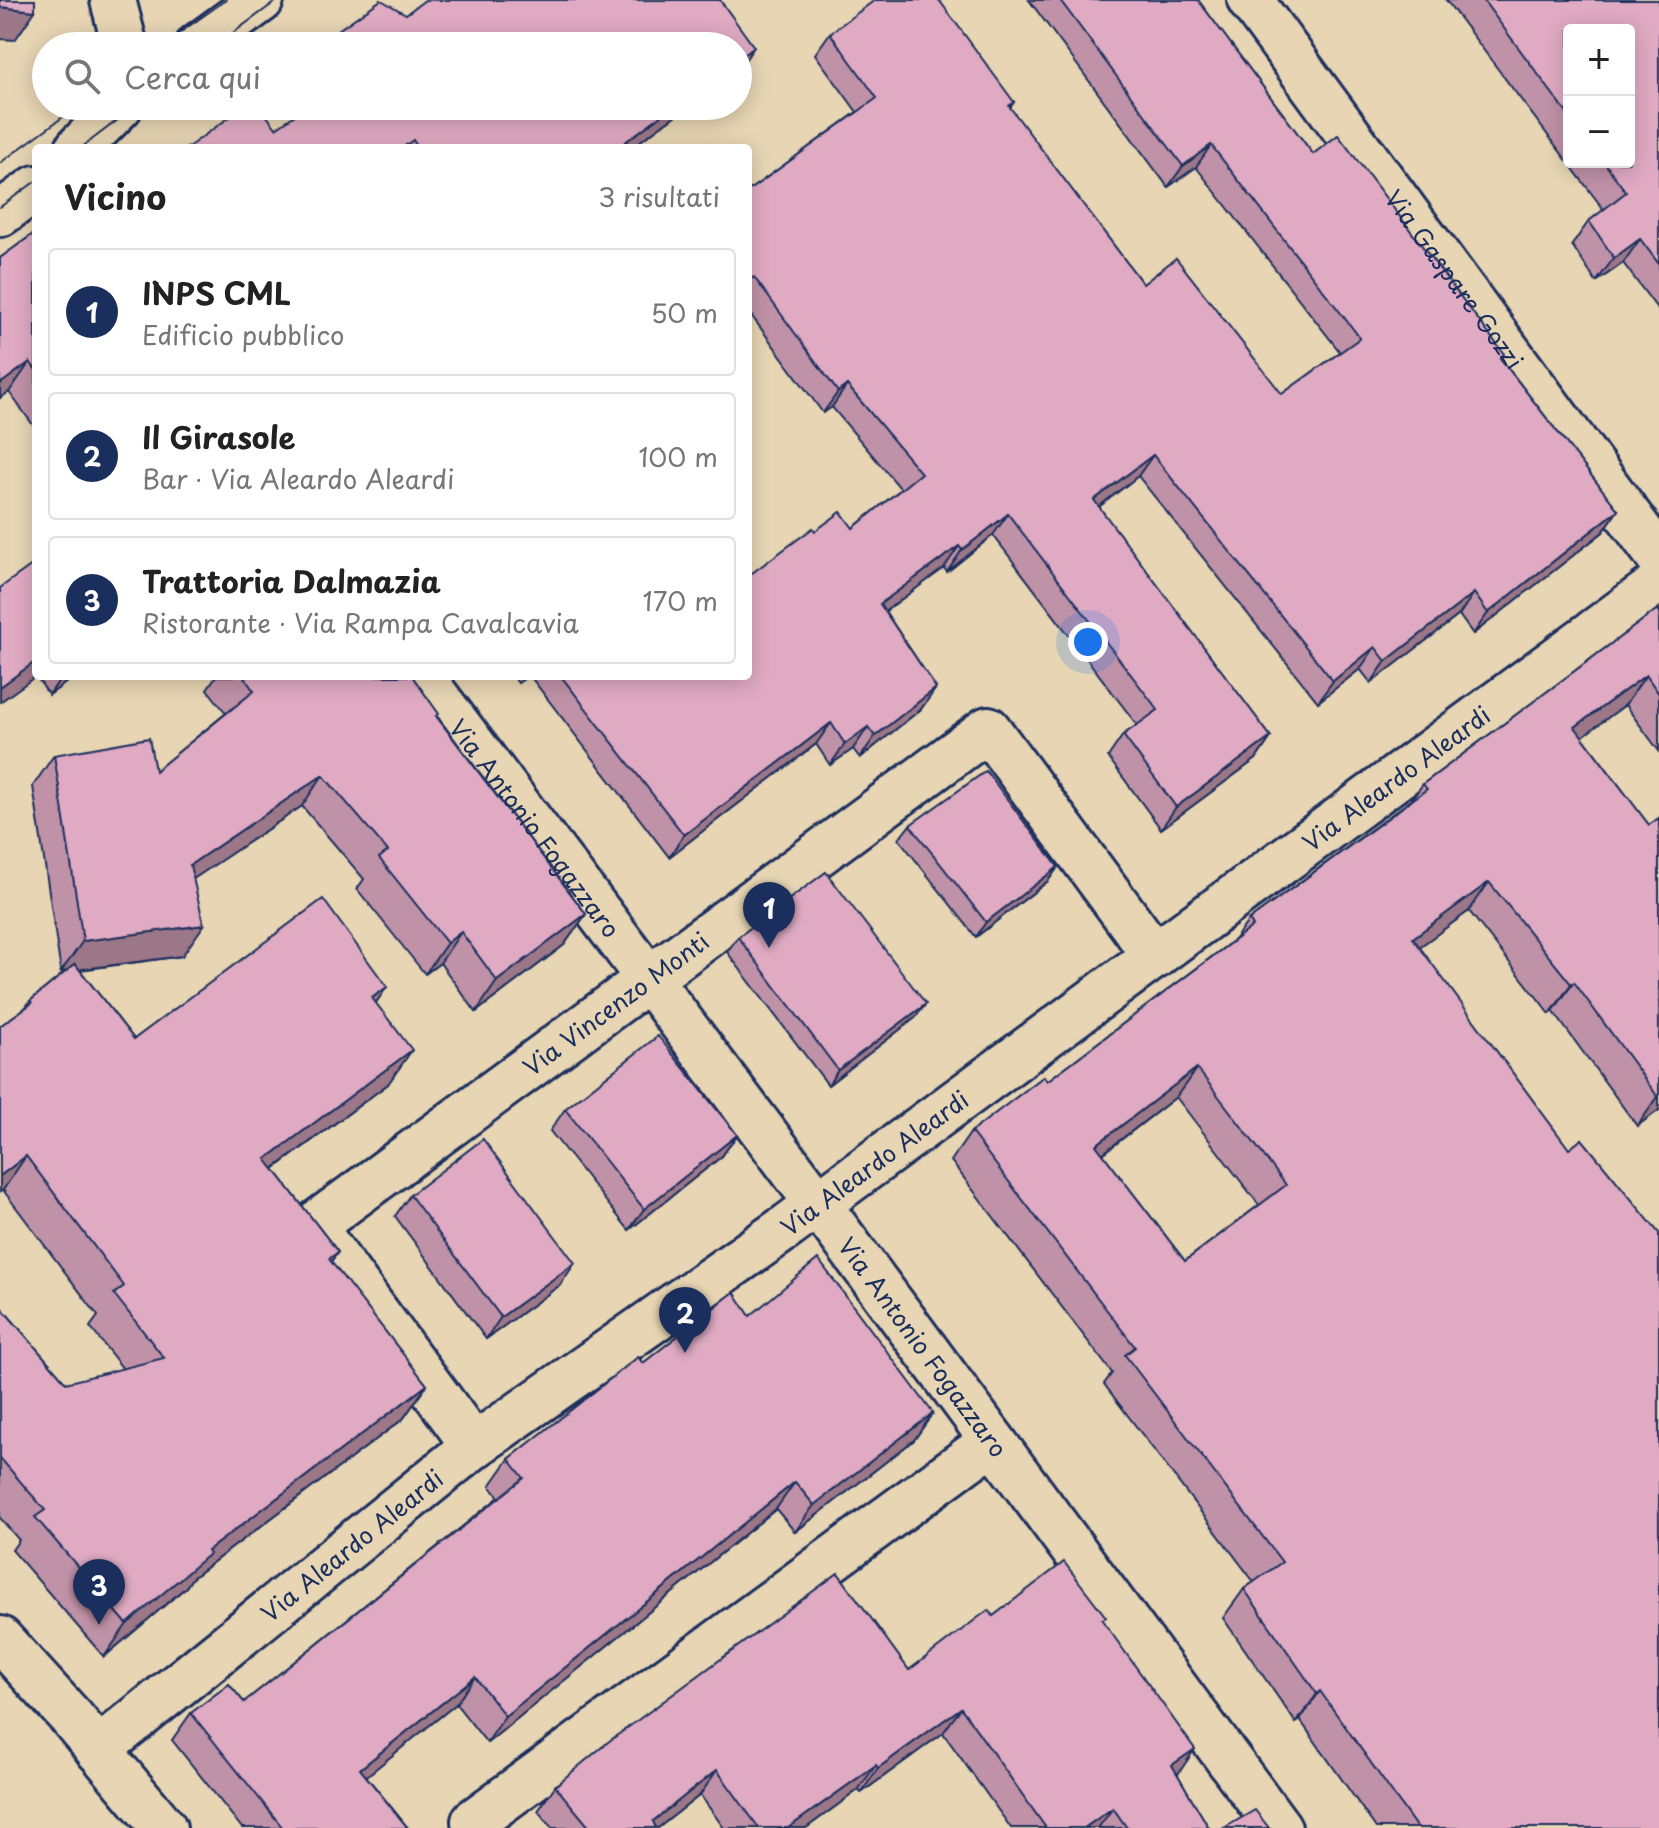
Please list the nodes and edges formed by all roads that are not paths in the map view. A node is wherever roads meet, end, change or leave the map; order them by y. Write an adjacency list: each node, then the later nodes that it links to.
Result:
1 (113, 0): 4 (street)
2 (261, 0): 5 (street)
3 (1250, 0): 8 (street, Via Gaspare Gozzi)
4 (121, 32)
5 (217, 32)
6 (32, 191): 7 (street)
7 (0, 214)
8 (1659, 557)
9 (1659, 584): 11 (street, Via Aleardo Aleardi)
10 (424, 680): 12 (street, Via Antonio Fogazzaro)
11 (1155, 956): 12 (street, Via Vincenzo Monti); 13 (street, Via Aleardo Aleardi)
12 (648, 980): 13 (street, Via Antonio Fogazzaro); 15 (street, Via Vincenzo Monti)
13 (818, 1204): 14 (street, Via Antonio Fogazzaro); 15 (street, Via Aleardo Aleardi)
14 (993, 1441): 18 (street); 20 (street, Via Antonio Fogazzaro)
15 (474, 1446): 17 (street, Via Aleardo Aleardi)
16 (0, 1639): 17 (street)
17 (98, 1750): 19 (street)
18 (474, 1821)
19 (164, 1828)
20 (1279, 1828)

